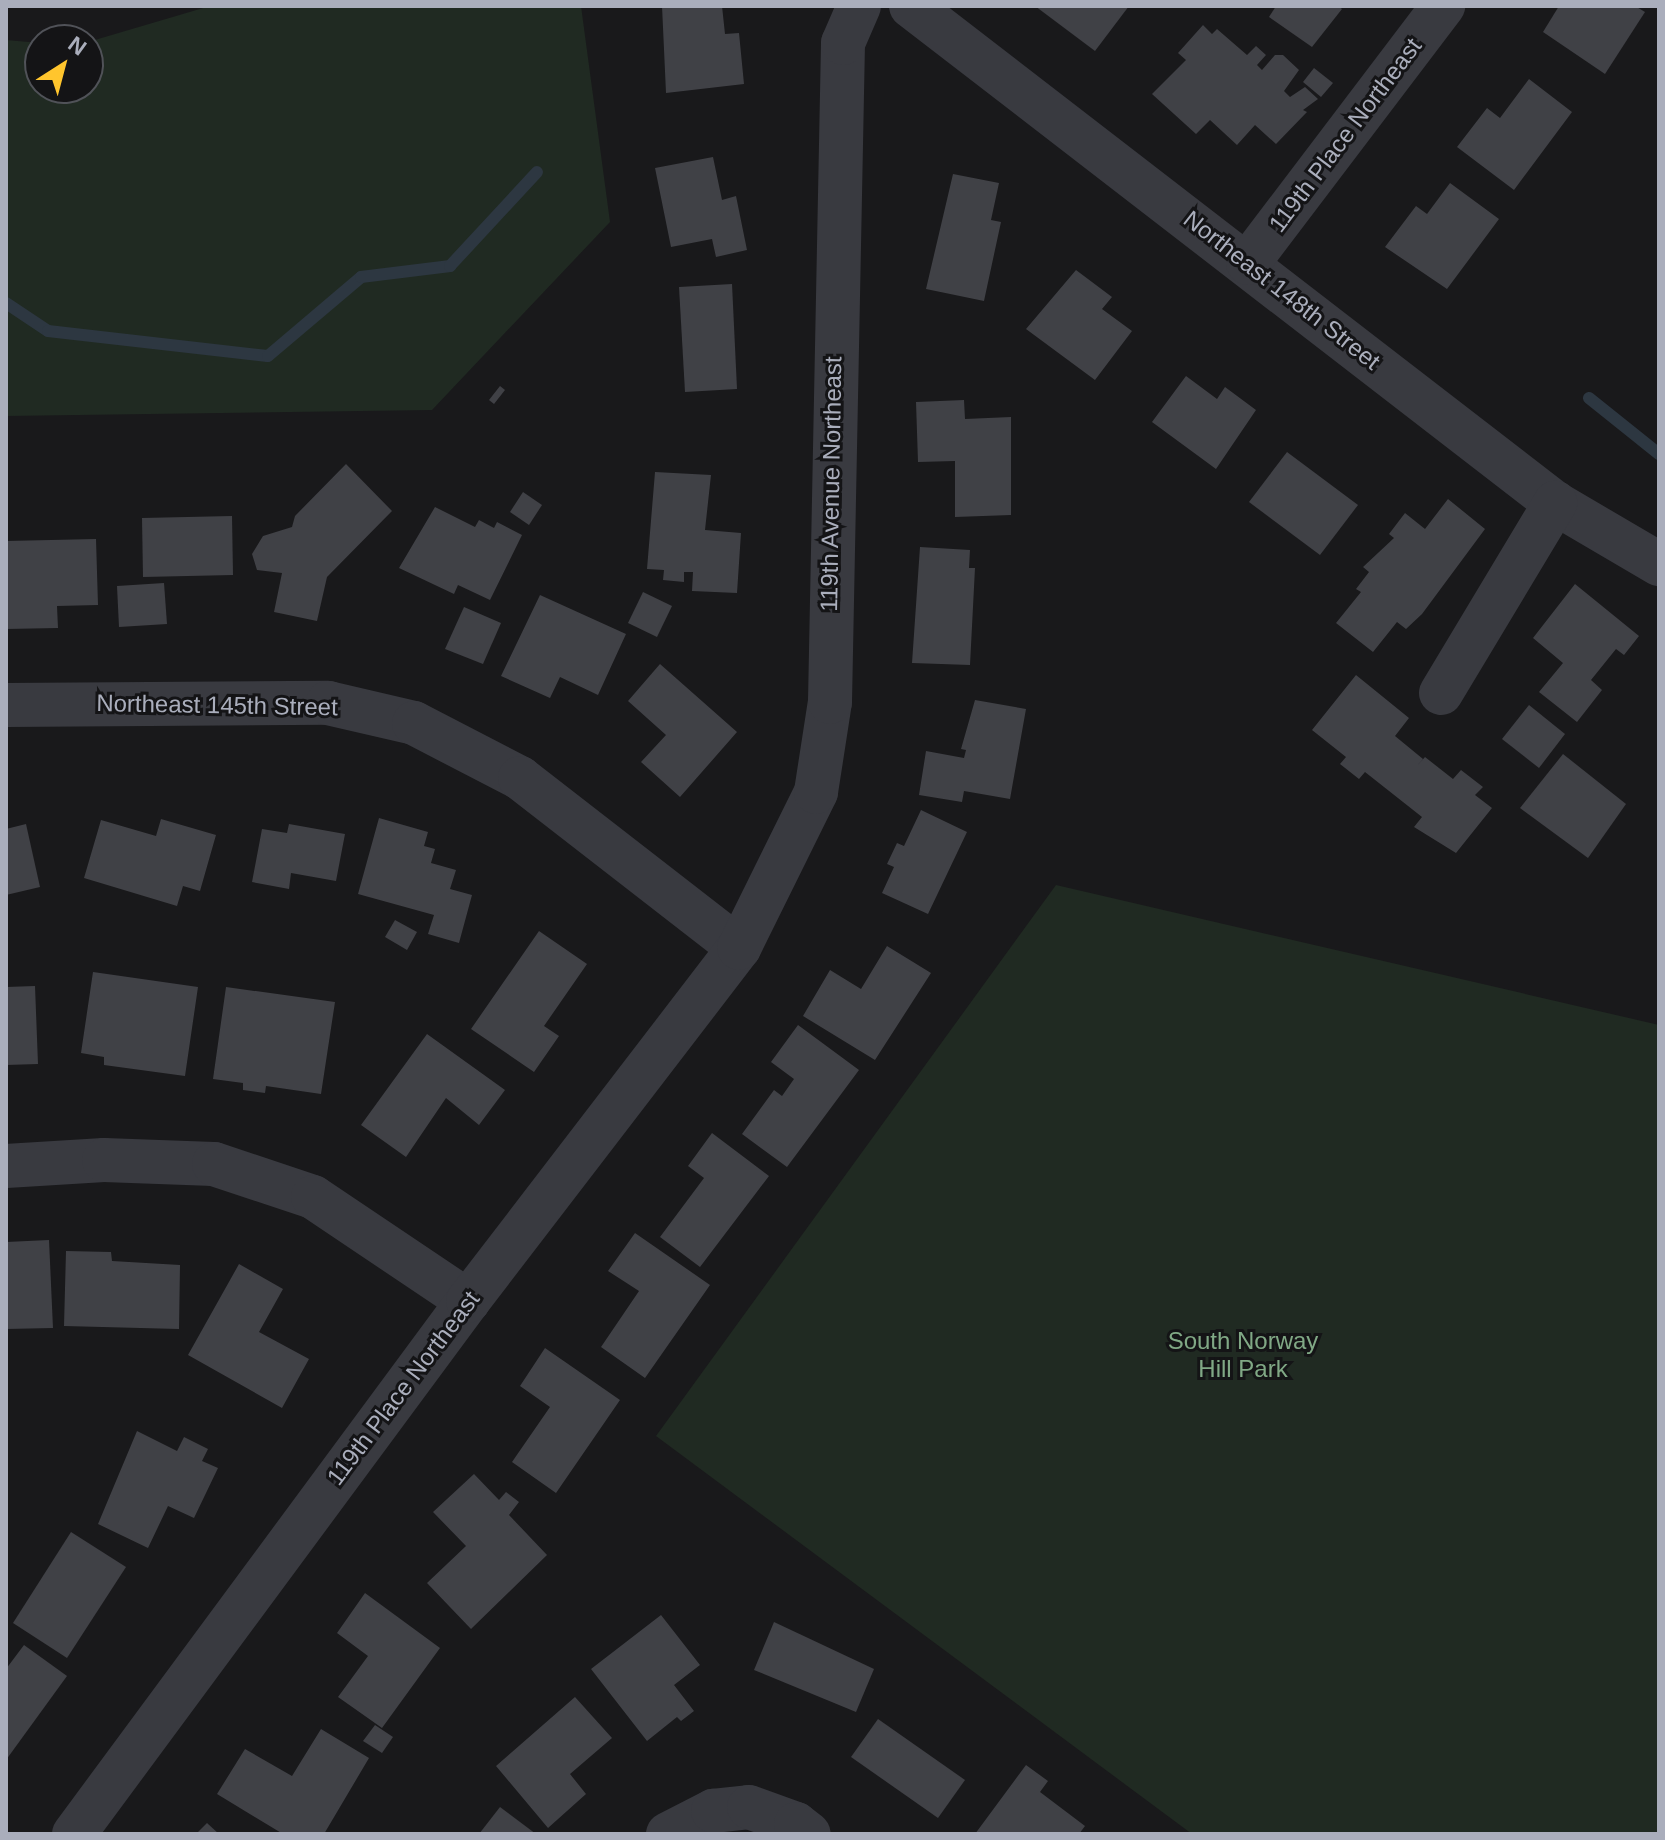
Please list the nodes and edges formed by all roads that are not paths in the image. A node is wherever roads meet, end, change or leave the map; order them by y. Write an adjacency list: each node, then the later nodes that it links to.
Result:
1 (859, 6): 9 (street, 119th Avenue Northeast)
2 (911, 6): 4 (street, Northeast 148th Street)
3 (1443, 6): 4 (street, 119th Place Northeast)
4 (1248, 263): 5 (street, Northeast 148th Street)
5 (1555, 503): 6 (street, Northeast 148th Street); 7 (street)
6 (1659, 564)
7 (1441, 693)
8 (6, 705): 9 (street, Northeast 145th Street)
9 (739, 948): 11 (street, 119th Place Northeast)
10 (6, 1166): 11 (street)
11 (468, 1301): 12 (street, 119th Place Northeast)
12 (74, 1834)
13 (668, 1834): 14 (street)
14 (809, 1834)

